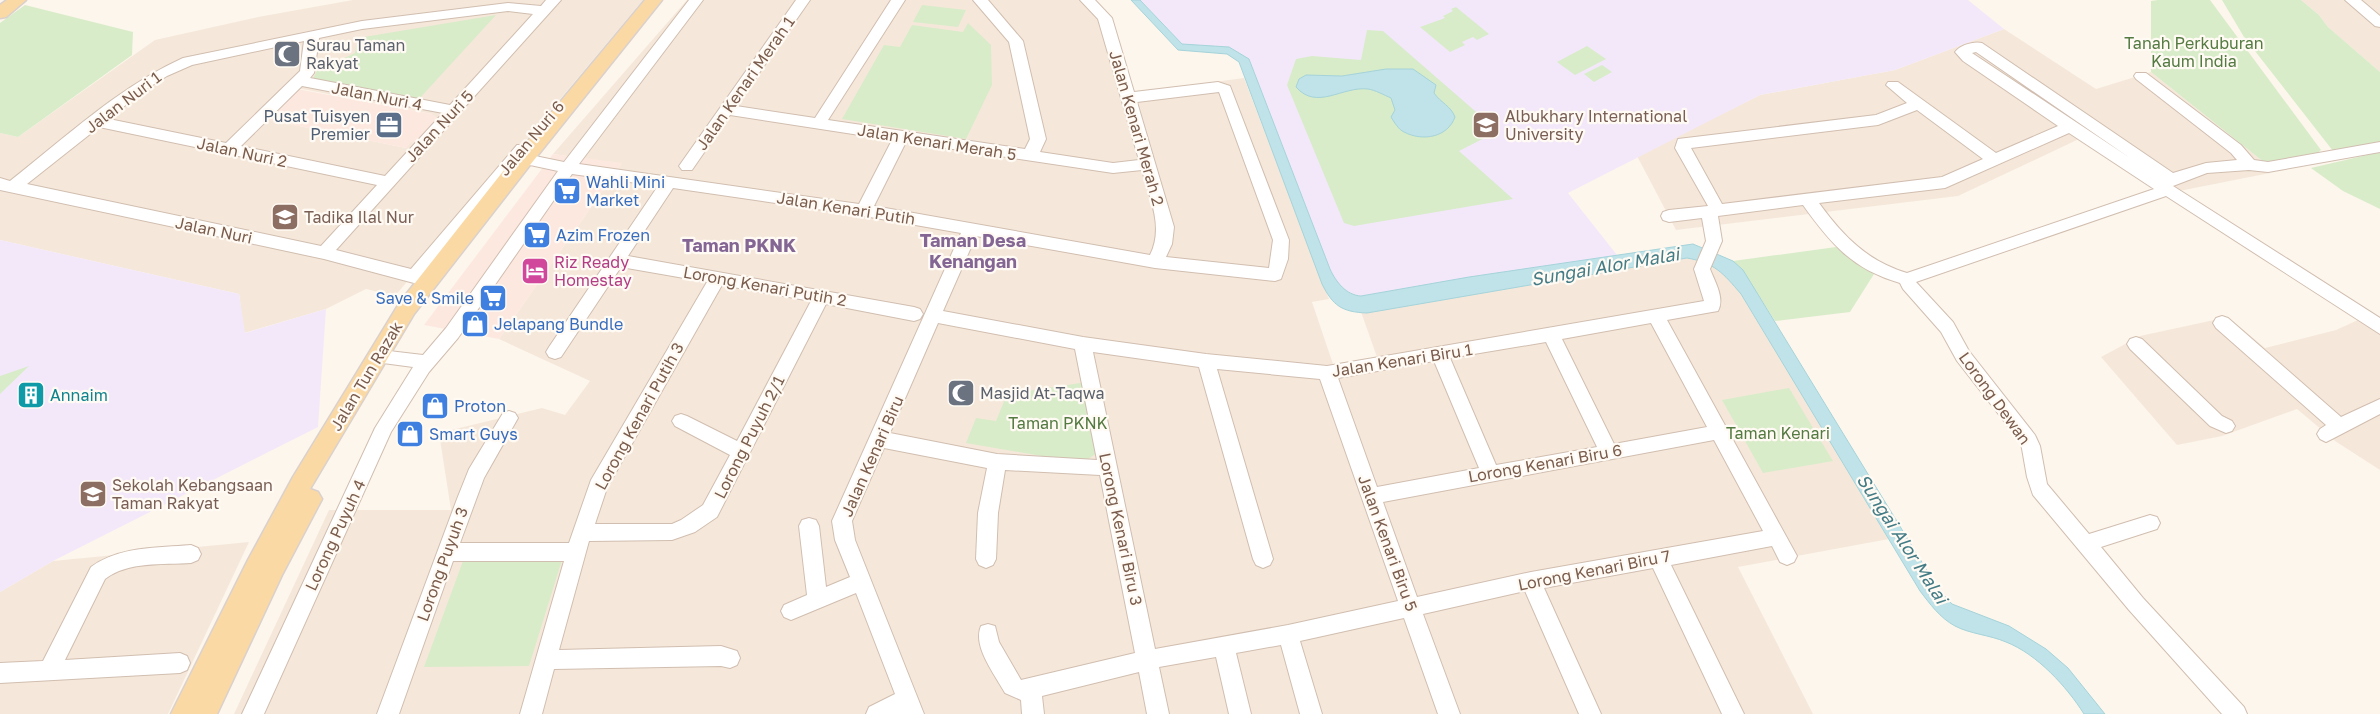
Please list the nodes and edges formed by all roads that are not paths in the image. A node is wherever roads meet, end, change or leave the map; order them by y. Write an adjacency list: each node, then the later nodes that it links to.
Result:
1 (3, 0): 12 (main road)
2 (18, 0): 14 (main road)
3 (648, 0): 50 (street, Jalan Nuri 6)
4 (654, 0): 50 (main road, Jalan Tun Razak)
5 (667, 0): 32 (main road, Jalan Tun Razak)
6 (696, 0): 36 (street, Lorong Puyuh 4)
7 (803, 0): 23 (street, Jalan Kenari Merah 1)
8 (898, 0): 25 (street)
9 (980, 0): 30 (street)
10 (1087, 0): 20 (street, Jalan Kenari Merah 2)
11 (2352, 0): 15 (street)
12 (0, 2)
13 (549, 5): 16 (street, Jalan Nuri 1); 22 (street, Jalan Nuri 5)
14 (0, 13)
15 (2377, 18)
16 (312, 36): 18 (street); 24 (street, Jalan Nuri 1)
17 (2141, 76): 34 (street)
18 (301, 81): 22 (street, Jalan Nuri 4); 29 (street)
19 (1893, 85): 21 (street)
20 (1128, 98): 33 (street, Jalan Kenari Merah 2); 48 (street, Jalan Kenari Putih)
21 (1918, 104): 31 (street); 43 (street)
22 (453, 110): 38 (street, Jalan Nuri 5)
23 (726, 110): 25 (street, Jalan Kenari Merah 5); 35 (street, Jalan Kenari Merah 1)
24 (96, 121): 29 (street, Jalan Nuri 2); 39 (street, Jalan Nuri 1)
25 (819, 123): 27 (street, Jalan Kenari Merah 5)
26 (2070, 127): 31 (street); 40 (street); 40 (street)
27 (902, 136): 30 (street, Jalan Kenari Merah 5); 42 (street)
28 (2380, 146): 34 (street)
29 (228, 150): 38 (street, Jalan Nuri 2)
30 (1028, 156): 33 (street, Jalan Kenari Merah 5)
31 (1995, 160): 41 (street)
32 (535, 161): 36 (street, Jalan Kenari Putih); 63 (main road, Jalan Tun Razak)
33 (1147, 163): 48 (street, Jalan Kenari Merah 2)
34 (2249, 165): 40 (street)
35 (687, 166)
36 (568, 168): 37 (street, Jalan Kenari Putih); 64 (street, Lorong Puyuh 4)
37 (670, 181): 42 (street, Jalan Kenari Putih); 47 (street)
38 (388, 182): 46 (street, Jalan Nuri 5)
39 (7, 185): 46 (street, Jalan Nuri)
40 (2166, 185): 51 (street); 57 (street)
41 (1808, 199): 43 (street); 51 (street)
42 (864, 210): 45 (street, Jalan Kenari Putih)
43 (1713, 210): 44 (street); 55 (street, Jalan Kenari Biru 1)
44 (1669, 216)
45 (971, 229): 48 (street, Jalan Kenari Putih); 54 (street, Jalan Kenari Biru)
46 (324, 253): 50 (street, Jalan Nuri)
47 (617, 260): 49 (street, Lorong Kenari Putih 2); 61 (street)
48 (1155, 262)
49 (718, 277): 52 (street, Lorong Kenari Putih 2); 82 (street, Lorong Kenari Putih 3)
50 (421, 278): 106 (main road, Jalan Tun Razak)
51 (1907, 279): 83 (street, Lorong Dewan)
52 (822, 296): 53 (street, Lorong Kenari Putih 2); 74 (street, Lorong Puyuh 2/1)
53 (914, 314)
54 (934, 316): 59 (street, Jalan Kenari Biru 1); 72 (street, Jalan Kenari Biru)
55 (1656, 316): 58 (street, Jalan Kenari Biru 1); 71 (street)
56 (2222, 323): 67 (street)
57 (2380, 327)
58 (1551, 335): 62 (street, Jalan Kenari Biru 1); 73 (street)
59 (1083, 344): 65 (street, Jalan Kenari Biru 1); 76 (street, Lorong Kenari Biru 3)
60 (2136, 344): 70 (street)
61 (555, 352)
62 (1440, 355): 66 (street, Jalan Kenari Biru 1); 77 (street)
63 (390, 358): 64 (street); 107 (main road, Jalan Tun Razak)
64 (428, 362): 108 (street, Lorong Puyuh 4)
65 (1206, 362): 66 (street, Jalan Kenari Biru 1); 88 (street)
66 (1327, 373): 78 (street, Jalan Kenari Biru 5)
67 (2380, 406)
68 (509, 418): 84 (street, Lorong Puyuh 3)
69 (681, 421): 74 (street)
70 (2226, 426)
71 (1719, 432): 73 (street, Lorong Kenari Biru 6); 81 (street)
72 (880, 439): 75 (street); 91 (street, Jalan Kenari Biru)
73 (1608, 451): 77 (street, Lorong Kenari Biru 6)
74 (741, 452): 82 (street, Lorong Puyuh 2/1)
75 (997, 462): 76 (street); 89 (street)
76 (1108, 468): 100 (street, Lorong Kenari Biru 3)
77 (1490, 473): 78 (street, Lorong Kenari Biru 6)
78 (1371, 496): 93 (street, Jalan Kenari Biru 5)
79 (2150, 523): 83 (street)
80 (809, 526): 92 (street)
81 (1777, 536): 86 (street); 87 (street, Lorong Kenari Biru 7)
82 (579, 543): 84 (street, Lorong Puyuh 2/1); 99 (street, Lorong Kenari Putih 3)
83 (2085, 544): 119 (street, Lorong Dewan)
84 (447, 552): 109 (street, Lorong Puyuh 3)
85 (191, 554): 102 (street)
86 (1787, 556)
87 (1658, 558): 90 (street, Lorong Kenari Biru 7); 118 (street)
88 (1263, 559)
89 (986, 560)
90 (1531, 581): 93 (street, Lorong Kenari Biru 7); 117 (street)
91 (861, 582): 92 (street); 105 (street, Jalan Kenari Biru)
92 (817, 599): 94 (street)
93 (1411, 607): 96 (street, Lorong Kenari Biru 7); 116 (street, Jalan Kenari Biru 5)
94 (791, 611)
95 (988, 633): 104 (street)
96 (1288, 634): 97 (street, Lorong Kenari Biru 7); 115 (street)
97 (1224, 647): 100 (street, Lorong Kenari Biru 7); 114 (street)
98 (730, 658): 99 (street)
99 (547, 660): 110 (street, Lorong Kenari Putih 3)
100 (1147, 660): 104 (street, Lorong Kenari Biru 7); 113 (street, Lorong Kenari Biru 3)
101 (180, 662): 102 (street)
102 (50, 668): 103 (street)
103 (0, 673)
104 (1031, 689): 112 (street)
105 (910, 706): 111 (street)
106 (184, 714)
107 (204, 714)
108 (253, 714)
109 (388, 714)
110 (531, 714)
111 (877, 714)
112 (1034, 714)
113 (1158, 714)
114 (1240, 714)
115 (1311, 714)
116 (1449, 714)
117 (1590, 714)
118 (1733, 714)
119 (2236, 714)

